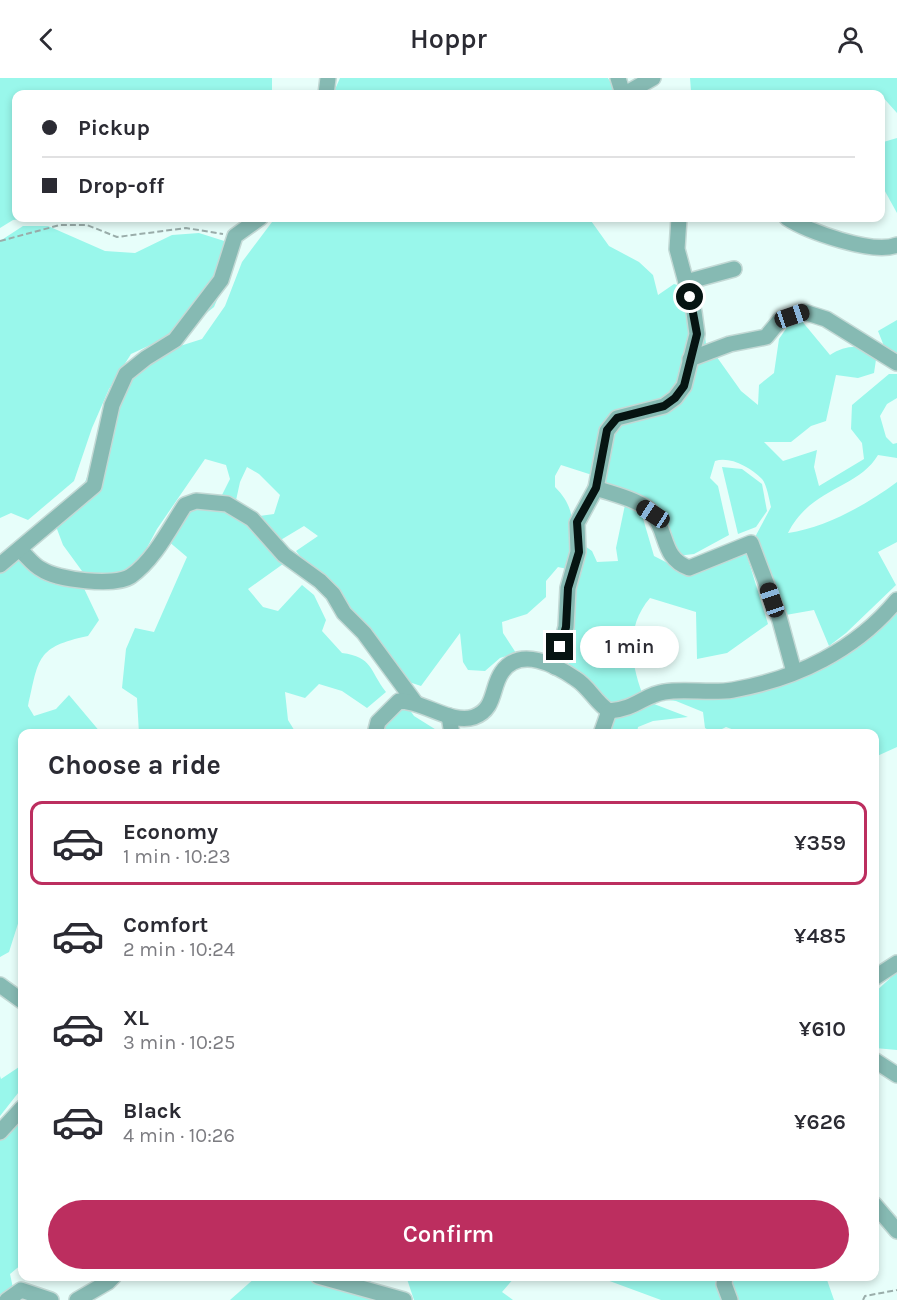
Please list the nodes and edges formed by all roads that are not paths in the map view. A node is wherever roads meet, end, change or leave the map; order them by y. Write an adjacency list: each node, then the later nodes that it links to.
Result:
1 (653, 78): 2 (street)
2 (631, 90)
3 (254, 222): 12 (street)
4 (679, 222): 8 (street)
5 (794, 222): 6 (street)
6 (897, 244)
7 (734, 269): 8 (street)
8 (686, 282): 9 (street)
9 (690, 359): 10 (street); 11 (street)
10 (897, 363)
11 (596, 488): 15 (street); 16 (street)
12 (20, 550): 13 (street); 17 (street)
13 (0, 565)
14 (897, 600): 16 (street)
15 (555, 667): 18 (street); 19 (street)
16 (794, 672): 18 (street)
17 (414, 701): 19 (street); 20 (street)
18 (609, 711): 22 (street)
19 (449, 716): 21 (street)
20 (376, 729)
21 (451, 729)
22 (603, 729)
23 (897, 963): 24 (street)
24 (879, 975)
25 (0, 986): 26 (street)
26 (18, 998)
27 (879, 1063): 28 (street)
28 (897, 1075)
29 (18, 1112): 30 (street)
30 (0, 1132)
31 (885, 1209): 32 (street)
32 (897, 1231)
33 (109, 1281): 38 (street)
34 (336, 1281): 39 (street)
35 (724, 1281): 40 (street)
36 (7, 1300): 37 (street)
37 (51, 1300)
38 (77, 1300)
39 (404, 1300)
40 (730, 1300)

